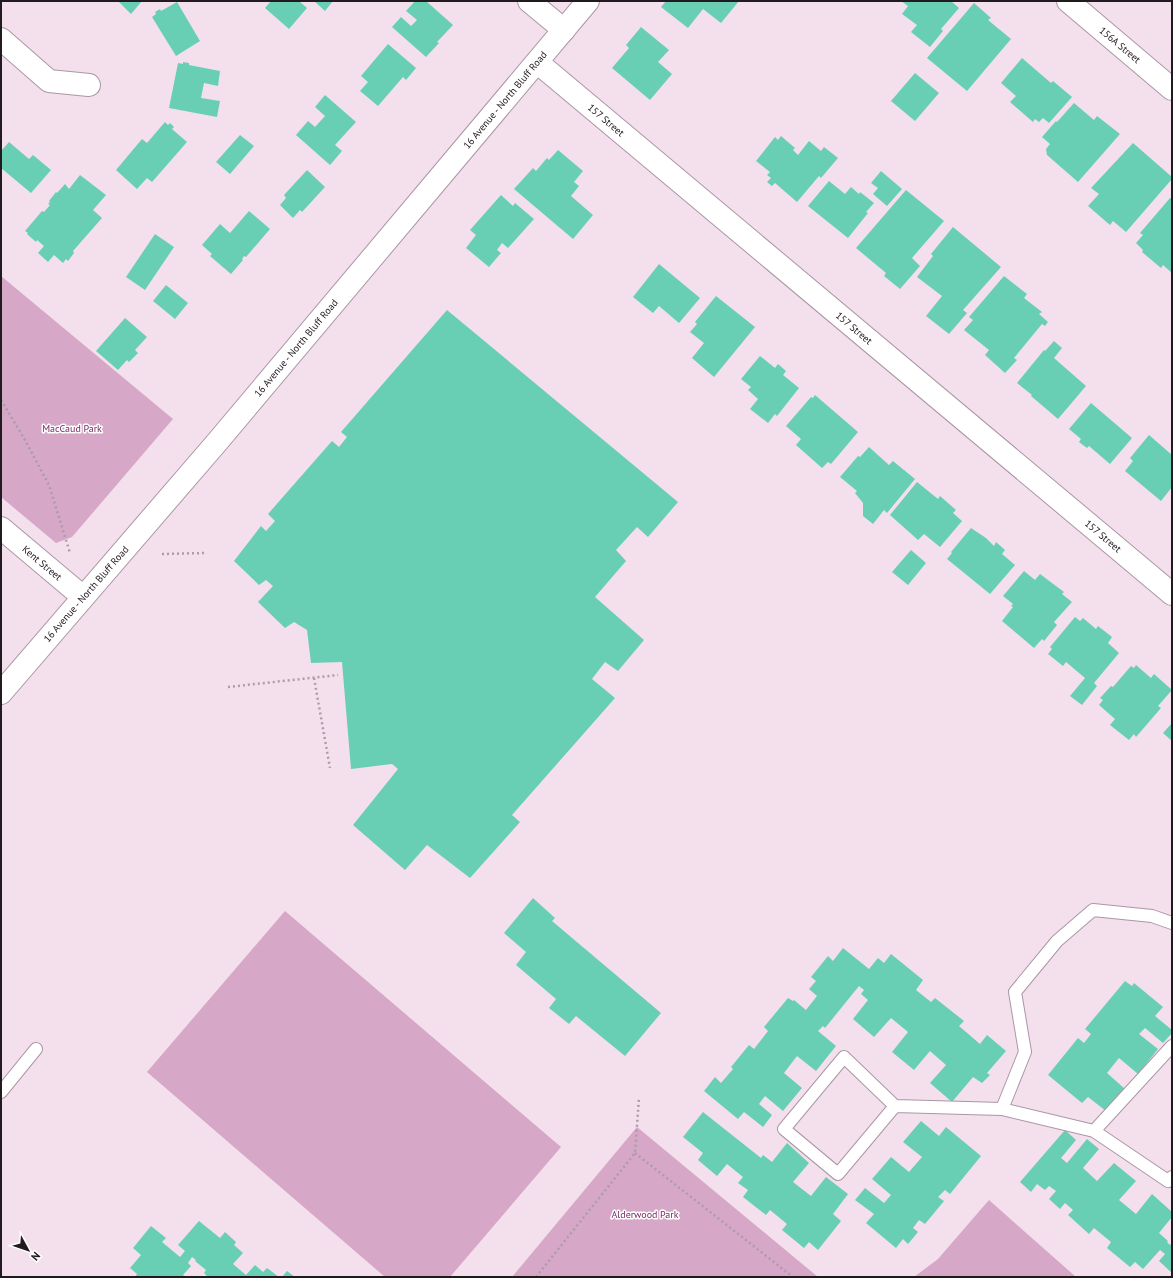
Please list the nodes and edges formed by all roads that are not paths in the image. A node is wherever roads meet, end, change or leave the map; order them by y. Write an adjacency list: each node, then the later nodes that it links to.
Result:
1 (529, 1): 4 (street)
2 (588, 1): 4 (street, 16 Avenue - North Bluff Road)
3 (1068, 1): 8 (street, 156A Street)
4 (564, 30): 6 (street, 16 Avenue - North Bluff Road)
5 (1, 39): 7 (street)
6 (537, 62): 10 (street, 157 Street); 11 (street, 16 Avenue - North Bluff Road)
7 (89, 84)
8 (1172, 89)
9 (1, 528): 11 (street, Kent Street)
10 (1172, 594)
11 (83, 597): 12 (street, 16 Avenue - North Bluff Road)
12 (1, 693)
13 (1172, 923): 18 (lane)
14 (1172, 1046): 19 (lane)
15 (36, 1049): 16 (lane)
16 (1, 1092)
17 (895, 1106): 17 (lane); 18 (lane)
18 (1002, 1109): 19 (lane)
19 (1094, 1132): 20 (lane)
20 (1172, 1176)

